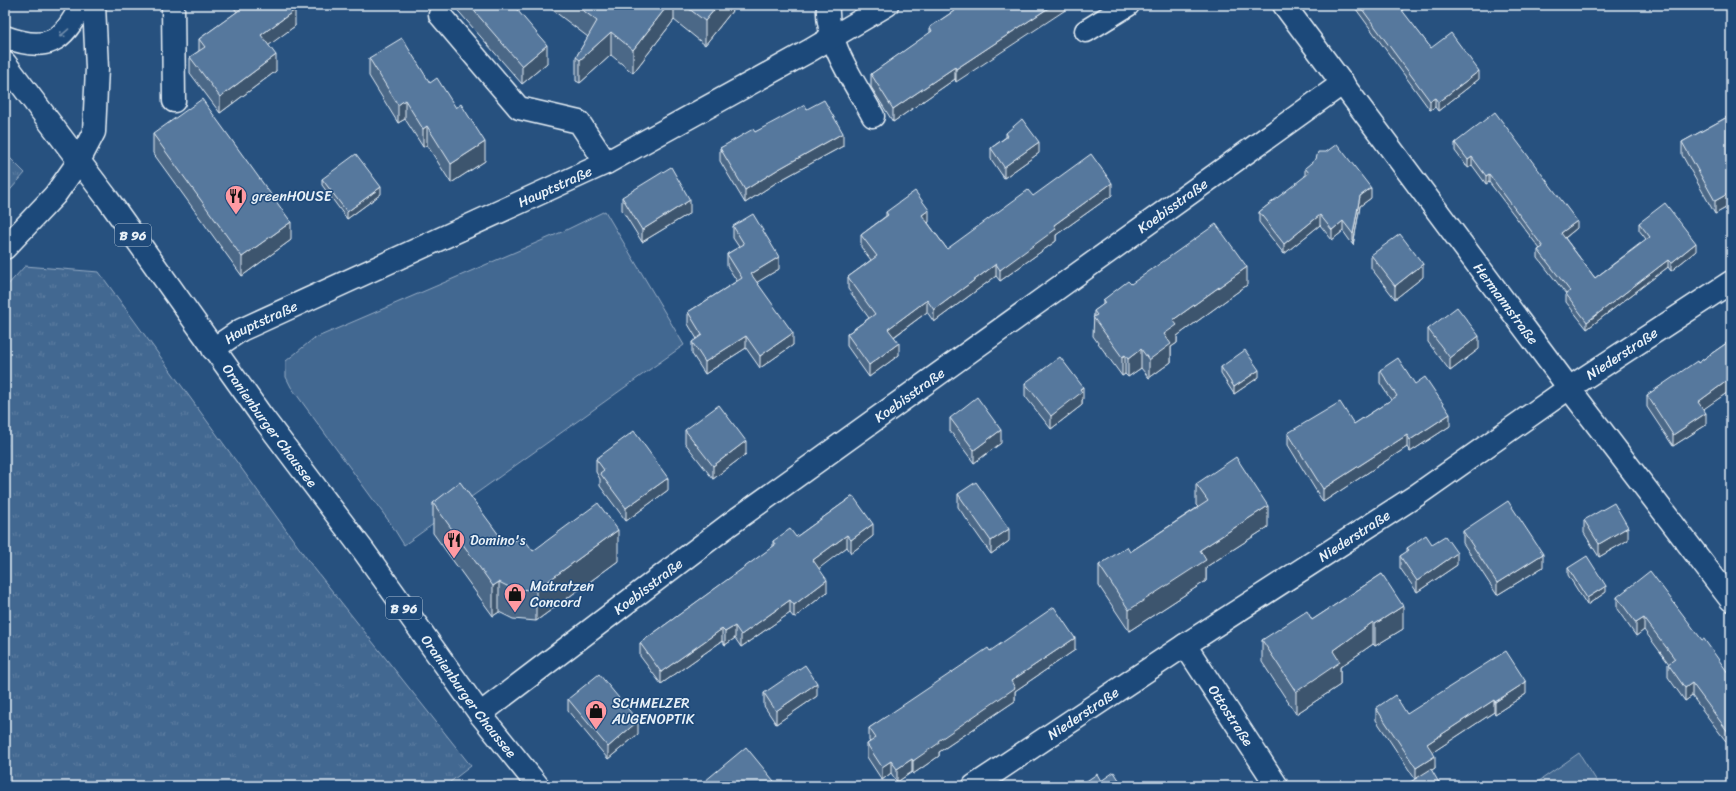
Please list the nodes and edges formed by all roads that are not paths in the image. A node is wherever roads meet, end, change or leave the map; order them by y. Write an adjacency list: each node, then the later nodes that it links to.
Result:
1 (82, 5): 10 (street, one-way to 10)
2 (94, 5): 16 (street)
3 (172, 5): 14 (street)
4 (828, 5): 11 (street)
5 (887, 5): 11 (street, Hauptstraße)
6 (1128, 5): 9 (street)
7 (1284, 5): 13 (street, Hermannstraße)
8 (440, 15): 17 (street)
9 (1086, 31)
10 (5, 37)
11 (833, 37): 15 (street); 17 (street, Hauptstraße)
12 (5, 63): 16 (street, Oranienburger Chaussee / B 96)
13 (1343, 83): 21 (street, Hermannstraße); 24 (street, Koebisstraße)
14 (174, 101)
15 (873, 116)
16 (79, 161): 18 (street); 20 (street, Oranienburger Chaussee / B 96)
17 (606, 163): 20 (street, Hauptstraße)
18 (5, 248)
19 (1731, 282): 21 (street, Niederstraße)
20 (213, 349): 24 (street, Oranienburger Chaussee / B 96)
21 (1569, 388): 22 (street, Hermannstraße); 23 (street, Niederstraße)
22 (1731, 600)
23 (1185, 645): 26 (street, Niederstraße); 27 (street, Ottostraße)
24 (480, 714): 25 (street, Oranienburger Chaussee / B 96)
25 (538, 786)
26 (974, 786)
27 (1277, 786)

